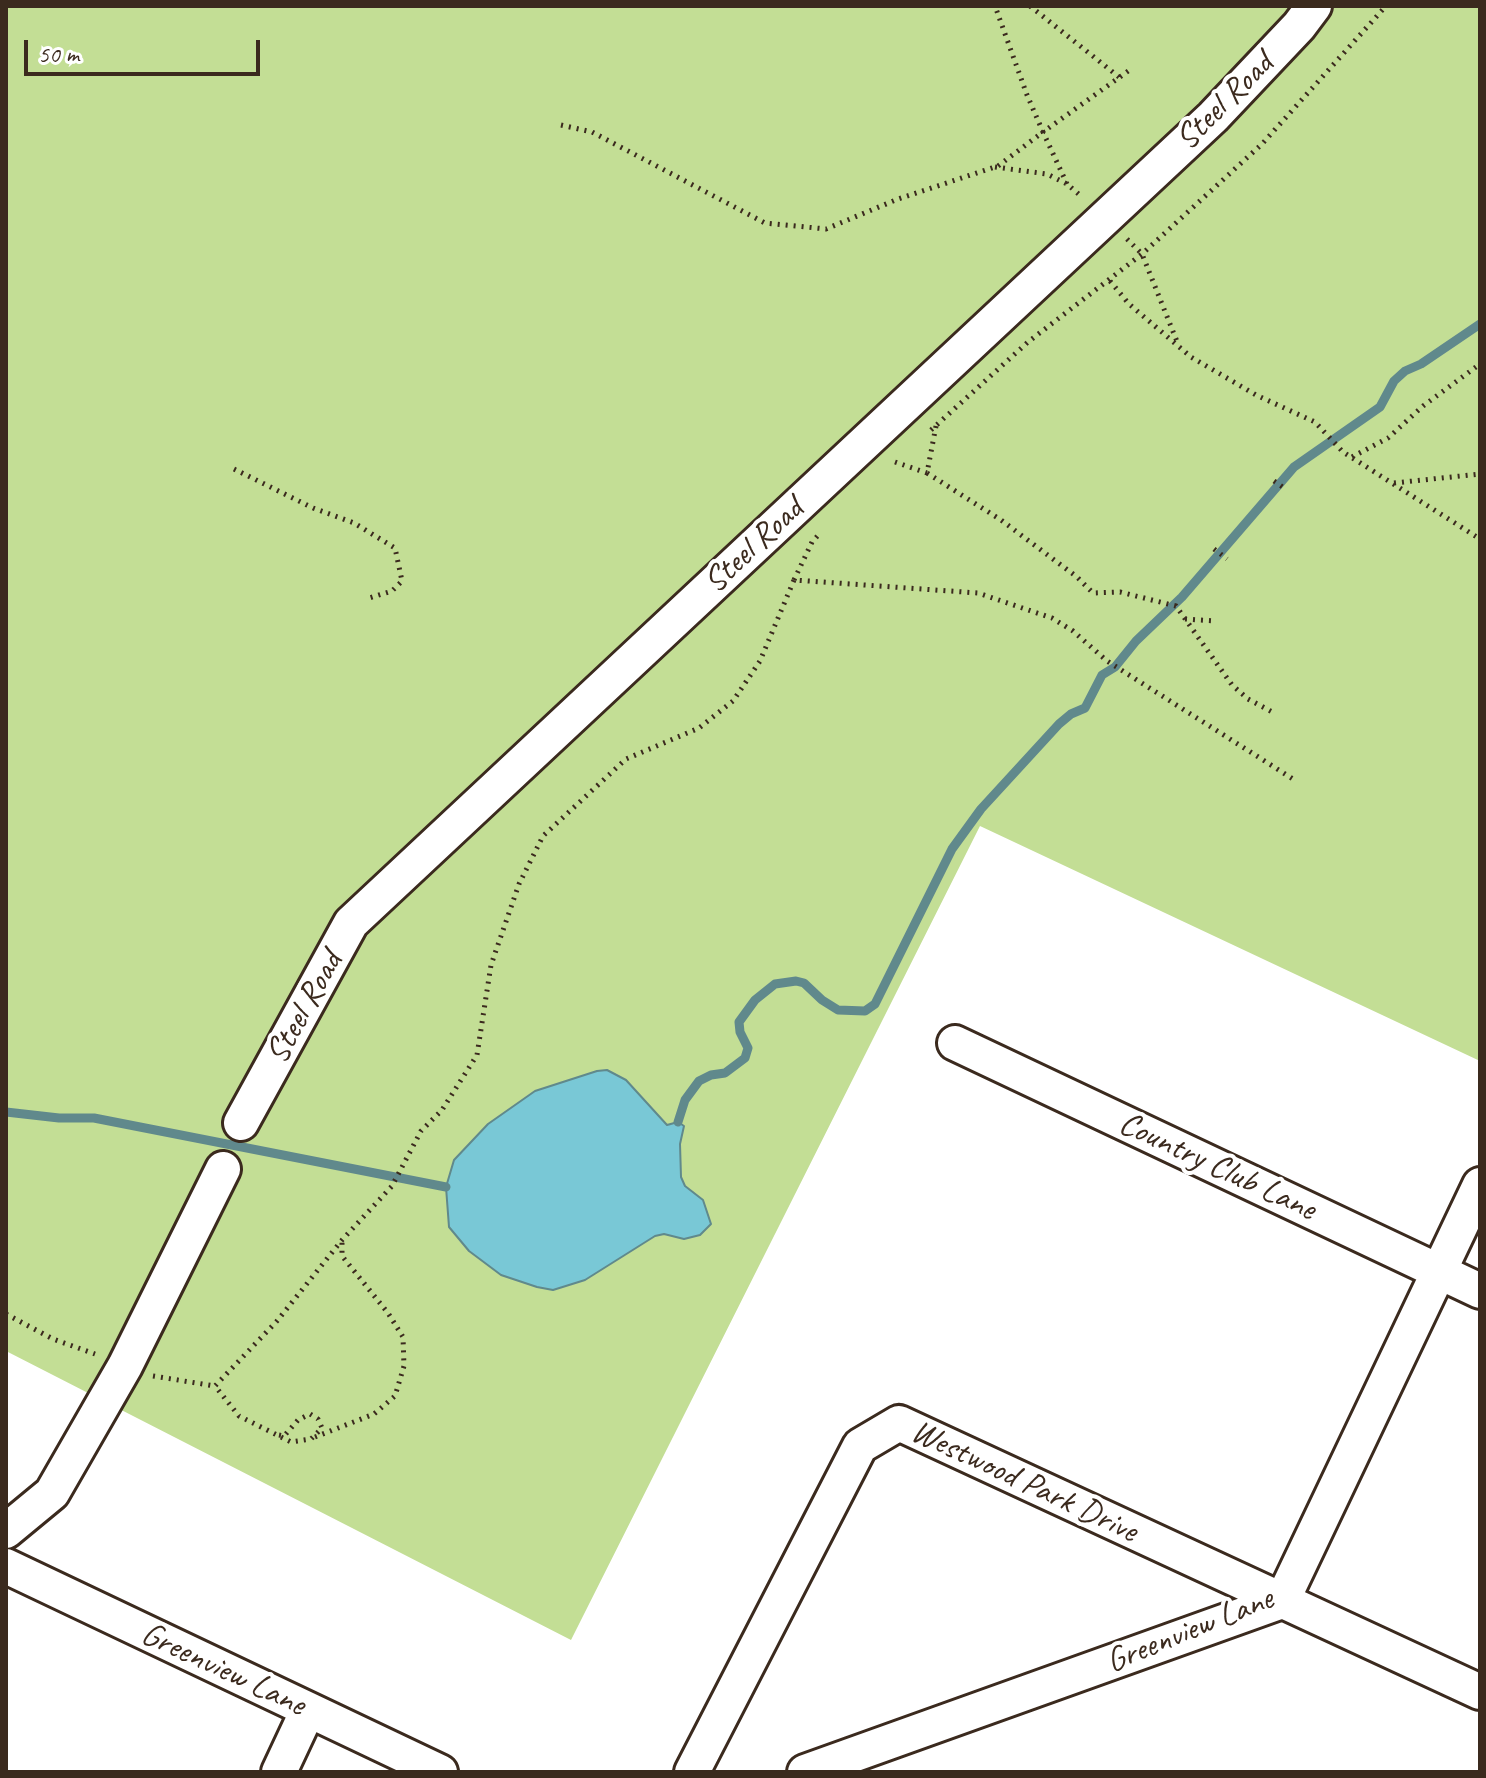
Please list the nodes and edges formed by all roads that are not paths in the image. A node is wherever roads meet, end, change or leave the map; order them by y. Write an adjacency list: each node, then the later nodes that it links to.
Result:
1 (1314, 6): 3 (street, Steel Road)
2 (955, 1043): 6 (street, Country Club Lane)
3 (241, 1123)
4 (223, 1169): 8 (street)
5 (1480, 1185): 6 (street, Greenview Lane)
6 (1439, 1272): 7 (street, Country Club Lane); 10 (street, Greenview Lane)
7 (1480, 1291)
8 (6, 1531)
9 (6, 1566): 12 (street, Greenview Lane)
10 (1282, 1601): 11 (street, Westwood Park Drive); 15 (street, Westwood Park Drive); 16 (street, Greenview Lane)
11 (1480, 1692)
12 (308, 1710): 13 (street); 14 (street, Greenview Lane)
13 (279, 1772)
14 (440, 1772)
15 (692, 1772)
16 (805, 1772)

